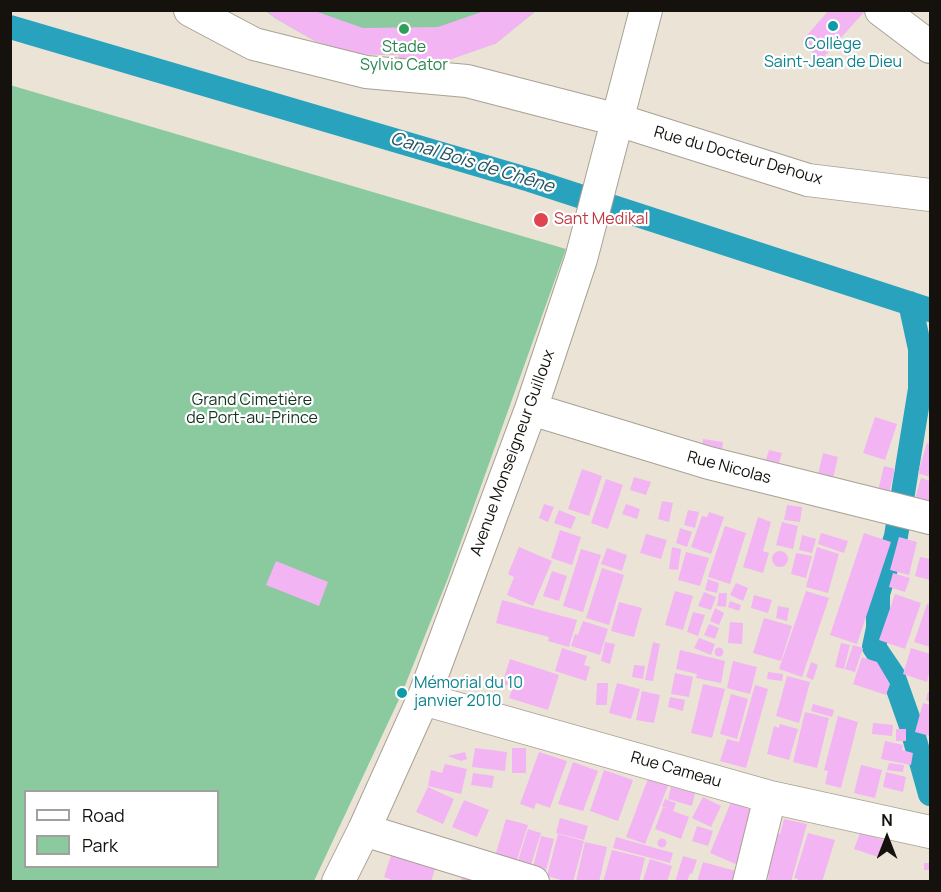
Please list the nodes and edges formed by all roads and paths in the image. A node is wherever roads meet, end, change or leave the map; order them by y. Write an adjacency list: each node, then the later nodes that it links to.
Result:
1 (190, 10): 5 (street, Rue du Docteur Dehoux)
2 (646, 10): 5 (street, Avenue Monseigneur Guilloux)
3 (881, 10): 4 (street)
4 (930, 46)
5 (618, 120): 6 (street, Rue du Docteur Dehoux); 7 (street, Avenue Monseigneur Guilloux)
6 (930, 195)
7 (531, 409): 8 (street, Rue Nicolas); 9 (street, Avenue Monseigneur Guilloux)
8 (908, 513)
9 (423, 699): 10 (street, Rue Cameau); 11 (street, Avenue Monseigneur Guilloux)
10 (770, 797): 12 (street, Rue Cameau); 15 (street)
11 (364, 830): 13 (street, Avenue Monseigneur Guilloux); 14 (street)
12 (920, 830)
13 (338, 882)
14 (533, 882)
15 (750, 882)

